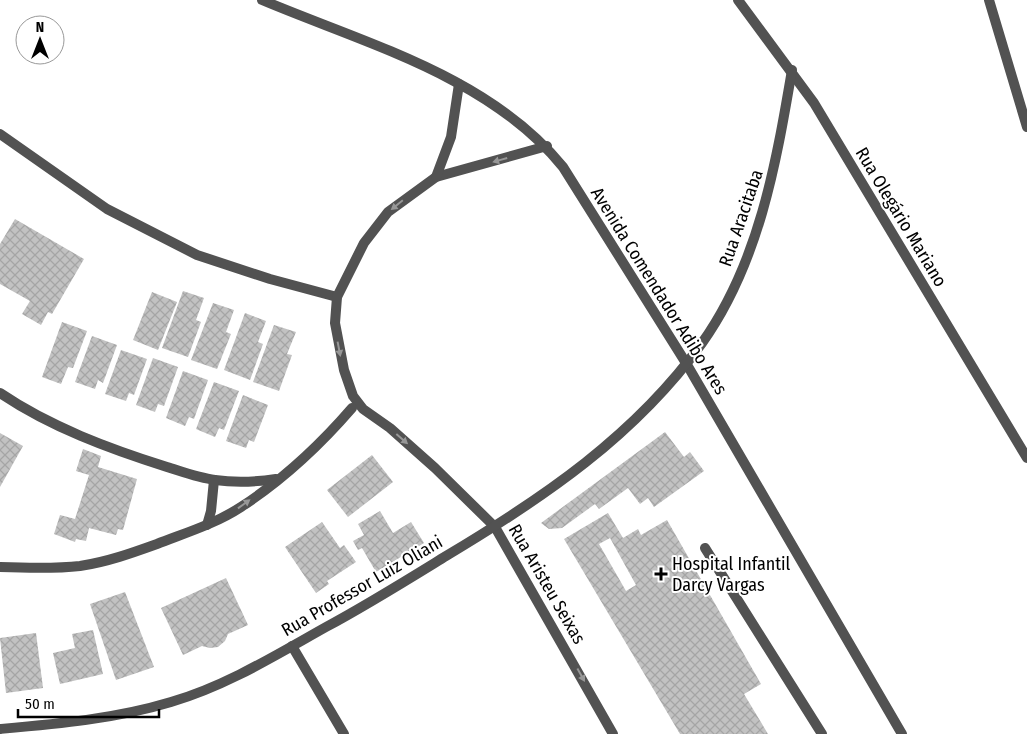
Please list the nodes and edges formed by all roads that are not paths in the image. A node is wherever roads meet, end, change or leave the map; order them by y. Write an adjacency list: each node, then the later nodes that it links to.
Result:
1 (262, 0): 4 (street, Avenida Comendador Adibo Ares)
2 (738, 0): 5 (street, Rua Olegário Mariano)
3 (989, 0): 7 (street)
4 (280, 4): 6 (street, Avenida Comendador Adibo Ares)
5 (792, 70): 12 (street, Rua Aracitaba); 17 (street, Rua Olegário Mariano)
6 (459, 84): 9 (street, Avenida Comendador Adibo Ares); 10 (street)
7 (1027, 127)
8 (0, 134): 11 (street)
9 (547, 146): 10 (street, Rua Aristeu Seixas, one-way to 10); 12 (street, Avenida Comendador Adibo Ares)
10 (436, 177): 11 (street, Rua Aristeu Seixas, one-way to 11)
11 (337, 297): 14 (street, Rua Aristeu Seixas, one-way to 14)
12 (686, 362): 21 (street, Rua Professor Luiz Oliani); 29 (street, Avenida Comendador Adibo Ares)
13 (0, 393): 19 (street)
14 (353, 396): 15 (street, Rua Aristeu Seixas); 16 (street, Rua Aristeu Seixas)
15 (352, 408): 16 (street, Rua Aristeu Seixas); 18 (street)
16 (363, 409): 21 (street, Rua Aristeu Seixas, one-way to 21)
17 (1027, 458)
18 (278, 478): 19 (street); 20 (street, one-way to 18)
19 (214, 480): 20 (street)
20 (207, 525): 23 (street)
21 (495, 527): 24 (street, Rua Professor Luiz Oliani); 27 (street, Rua Aristeu Seixas, one-way to 27)
22 (705, 548): 28 (street)
23 (0, 567)
24 (292, 646): 25 (street, Rua Professor Luiz Oliani); 26 (street)
25 (0, 730)
26 (344, 734)
27 (613, 734)
28 (822, 734)
29 (902, 734)

